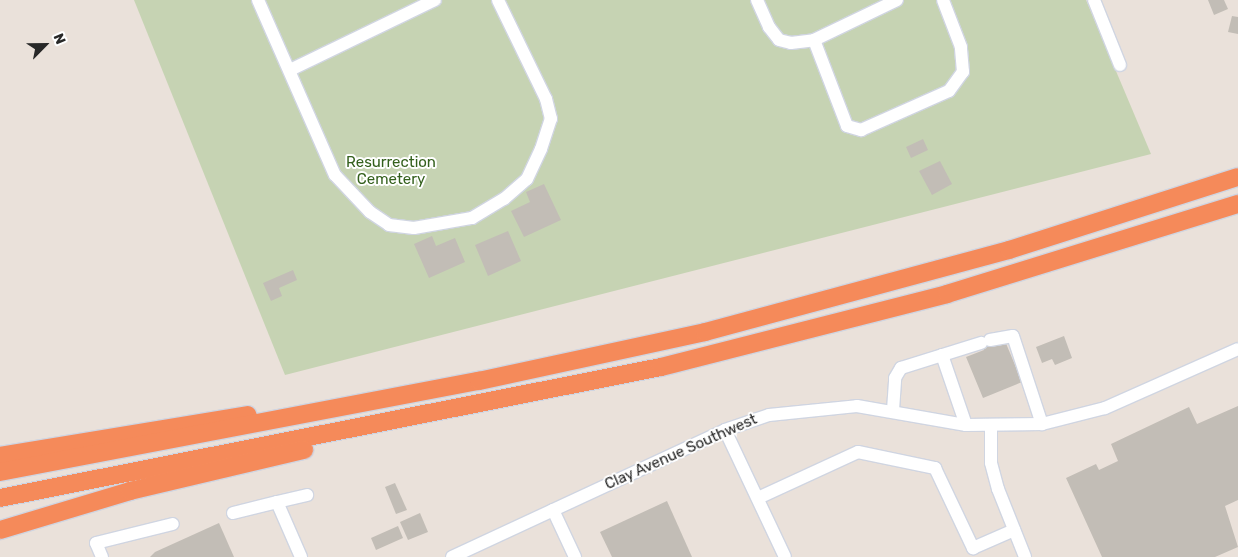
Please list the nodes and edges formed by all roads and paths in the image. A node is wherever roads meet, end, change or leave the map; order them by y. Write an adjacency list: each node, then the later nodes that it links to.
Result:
1 (258, 0): 10 (street)
2 (435, 0): 10 (street)
3 (498, 0): 10 (street)
4 (757, 0): 8 (street)
5 (897, 0): 8 (street)
6 (943, 0): 8 (street)
7 (1094, 0): 9 (street)
8 (814, 40)
9 (1120, 65)
10 (290, 70)
11 (1238, 177): 15 (highway)
12 (1238, 204): 17 (highway)
13 (1238, 349): 18 (street, Clay Avenue Southwest)
14 (942, 355): 16 (street); 18 (street); 19 (street)
15 (340, 408): 22 (highway); 23 (highway)
16 (893, 410): 19 (street, Clay Avenue Southwest); 21 (street, Clay Avenue Southwest)
17 (437, 414): 25 (highway); 31 (highway)
18 (1042, 424): 20 (street, Clay Avenue Southwest)
19 (966, 425): 20 (street, Clay Avenue Southwest)
20 (991, 427): 32 (street)
21 (725, 430): 26 (street); 28 (street, Clay Avenue Southwest)
22 (0, 456)
23 (0, 472)
24 (307, 495): 27 (street)
25 (0, 498)
26 (758, 498): 33 (street); 38 (street)
27 (277, 502): 29 (street); 35 (street)
28 (553, 510): 36 (street, Clay Avenue Southwest); 37 (street)
29 (233, 513)
30 (173, 524): 34 (street)
31 (0, 530)
32 (1014, 530): 33 (street); 39 (street)
33 (975, 553)
34 (102, 557)
35 (301, 557)
36 (453, 557)
37 (575, 557)
38 (785, 557)
39 (1025, 557)

